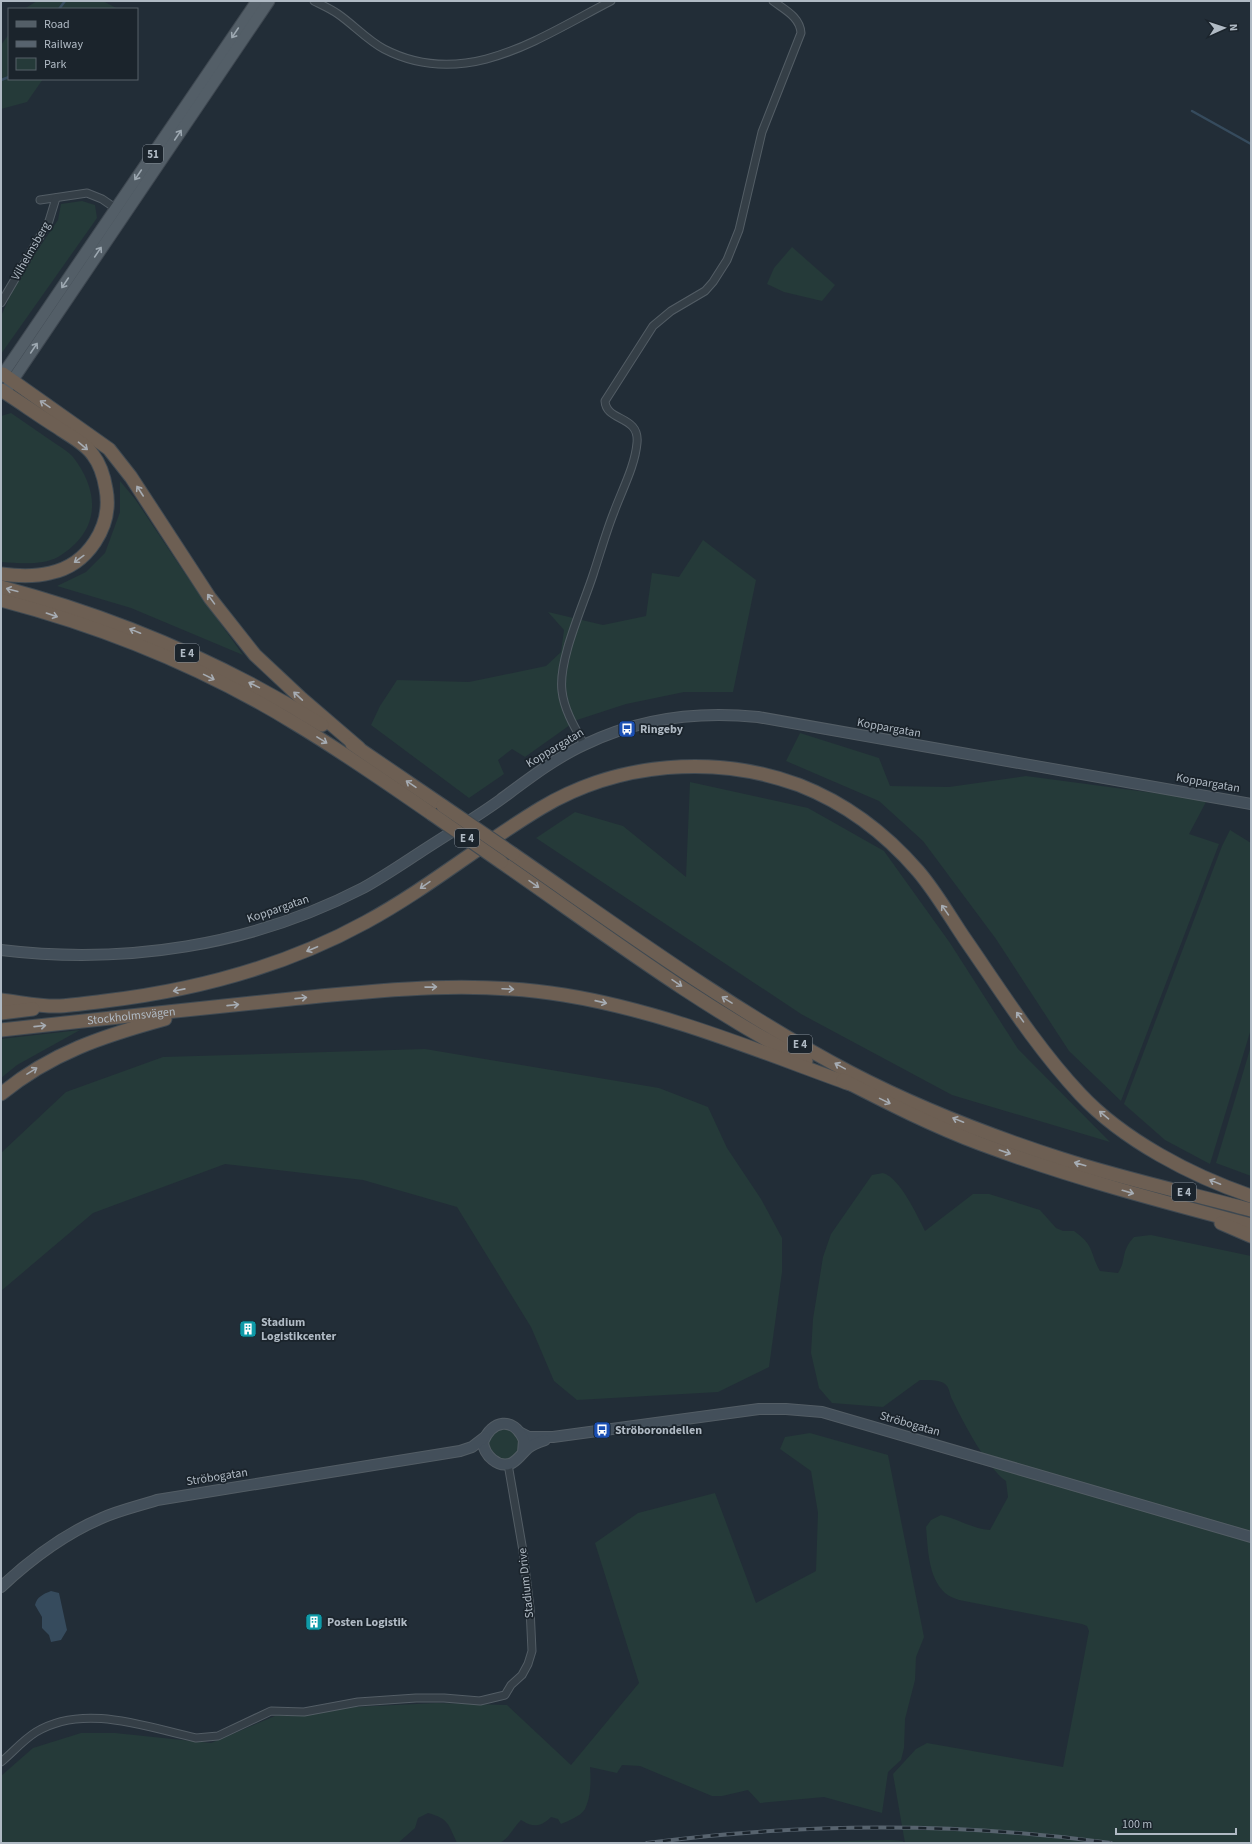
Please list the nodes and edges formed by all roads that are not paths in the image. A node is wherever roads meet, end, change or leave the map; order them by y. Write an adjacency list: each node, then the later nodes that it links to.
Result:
1 (257, 1): 8 (main road, 51, one-way to 8)
2 (268, 1): 8 (main road, 51, one-way to 2)
3 (314, 1): 4 (street)
4 (611, 1)
5 (773, 1): 15 (street)
6 (56, 198): 7 (street); 8 (street); 9 (street, Vilhelmsberg)
7 (40, 200)
8 (120, 211): 10 (main road, 51)
9 (1, 302)
10 (5, 377): 11 (main road, 51); 16 (highway, one-way to 10)
11 (2, 393): 12 (highway, one-way to 12)
12 (1, 574)
13 (1, 587): 16 (highway, E 4, one-way to 13)
14 (1, 600): 24 (highway, E 4, one-way to 24, bridge)
15 (584, 744): 17 (street, Koppargatan); 18 (street, Koppargatan)
16 (359, 748): 27 (highway, E 4, one-way to 16, bridge)
17 (1251, 804)
18 (1, 950)
19 (1, 1000): 20 (highway)
20 (57, 1006): 22 (highway); 26 (highway, one-way to 20)
21 (203, 1008): 23 (highway, Stockholmsvägen, one-way to 21); 24 (highway, Stockholmsvägen, one-way to 24); 25 (highway, one-way to 21)
22 (1, 1013)
23 (1, 1030)
24 (850, 1084): 28 (highway, E 4, one-way to 28)
25 (1, 1094)
26 (1251, 1196)
27 (1251, 1210)
28 (1197, 1211): 29 (highway, E 4); 30 (highway)
29 (1251, 1225)
30 (1251, 1236)
31 (522, 1433): 32 (street); 33 (street, Ströbogatan); 35 (street)
32 (485, 1437): 34 (street, Ströbogatan); 36 (street)
33 (553, 1437): 35 (street, Ströbogatan); 38 (street, Ströbogatan)
34 (460, 1451): 36 (street, Ströbogatan); 39 (street, Ströbogatan)
35 (523, 1453): 37 (street)
36 (486, 1454): 37 (street)
37 (508, 1464): 40 (street, Stadium Drive)
38 (1251, 1537)
39 (1, 1587)
40 (1, 1762)

